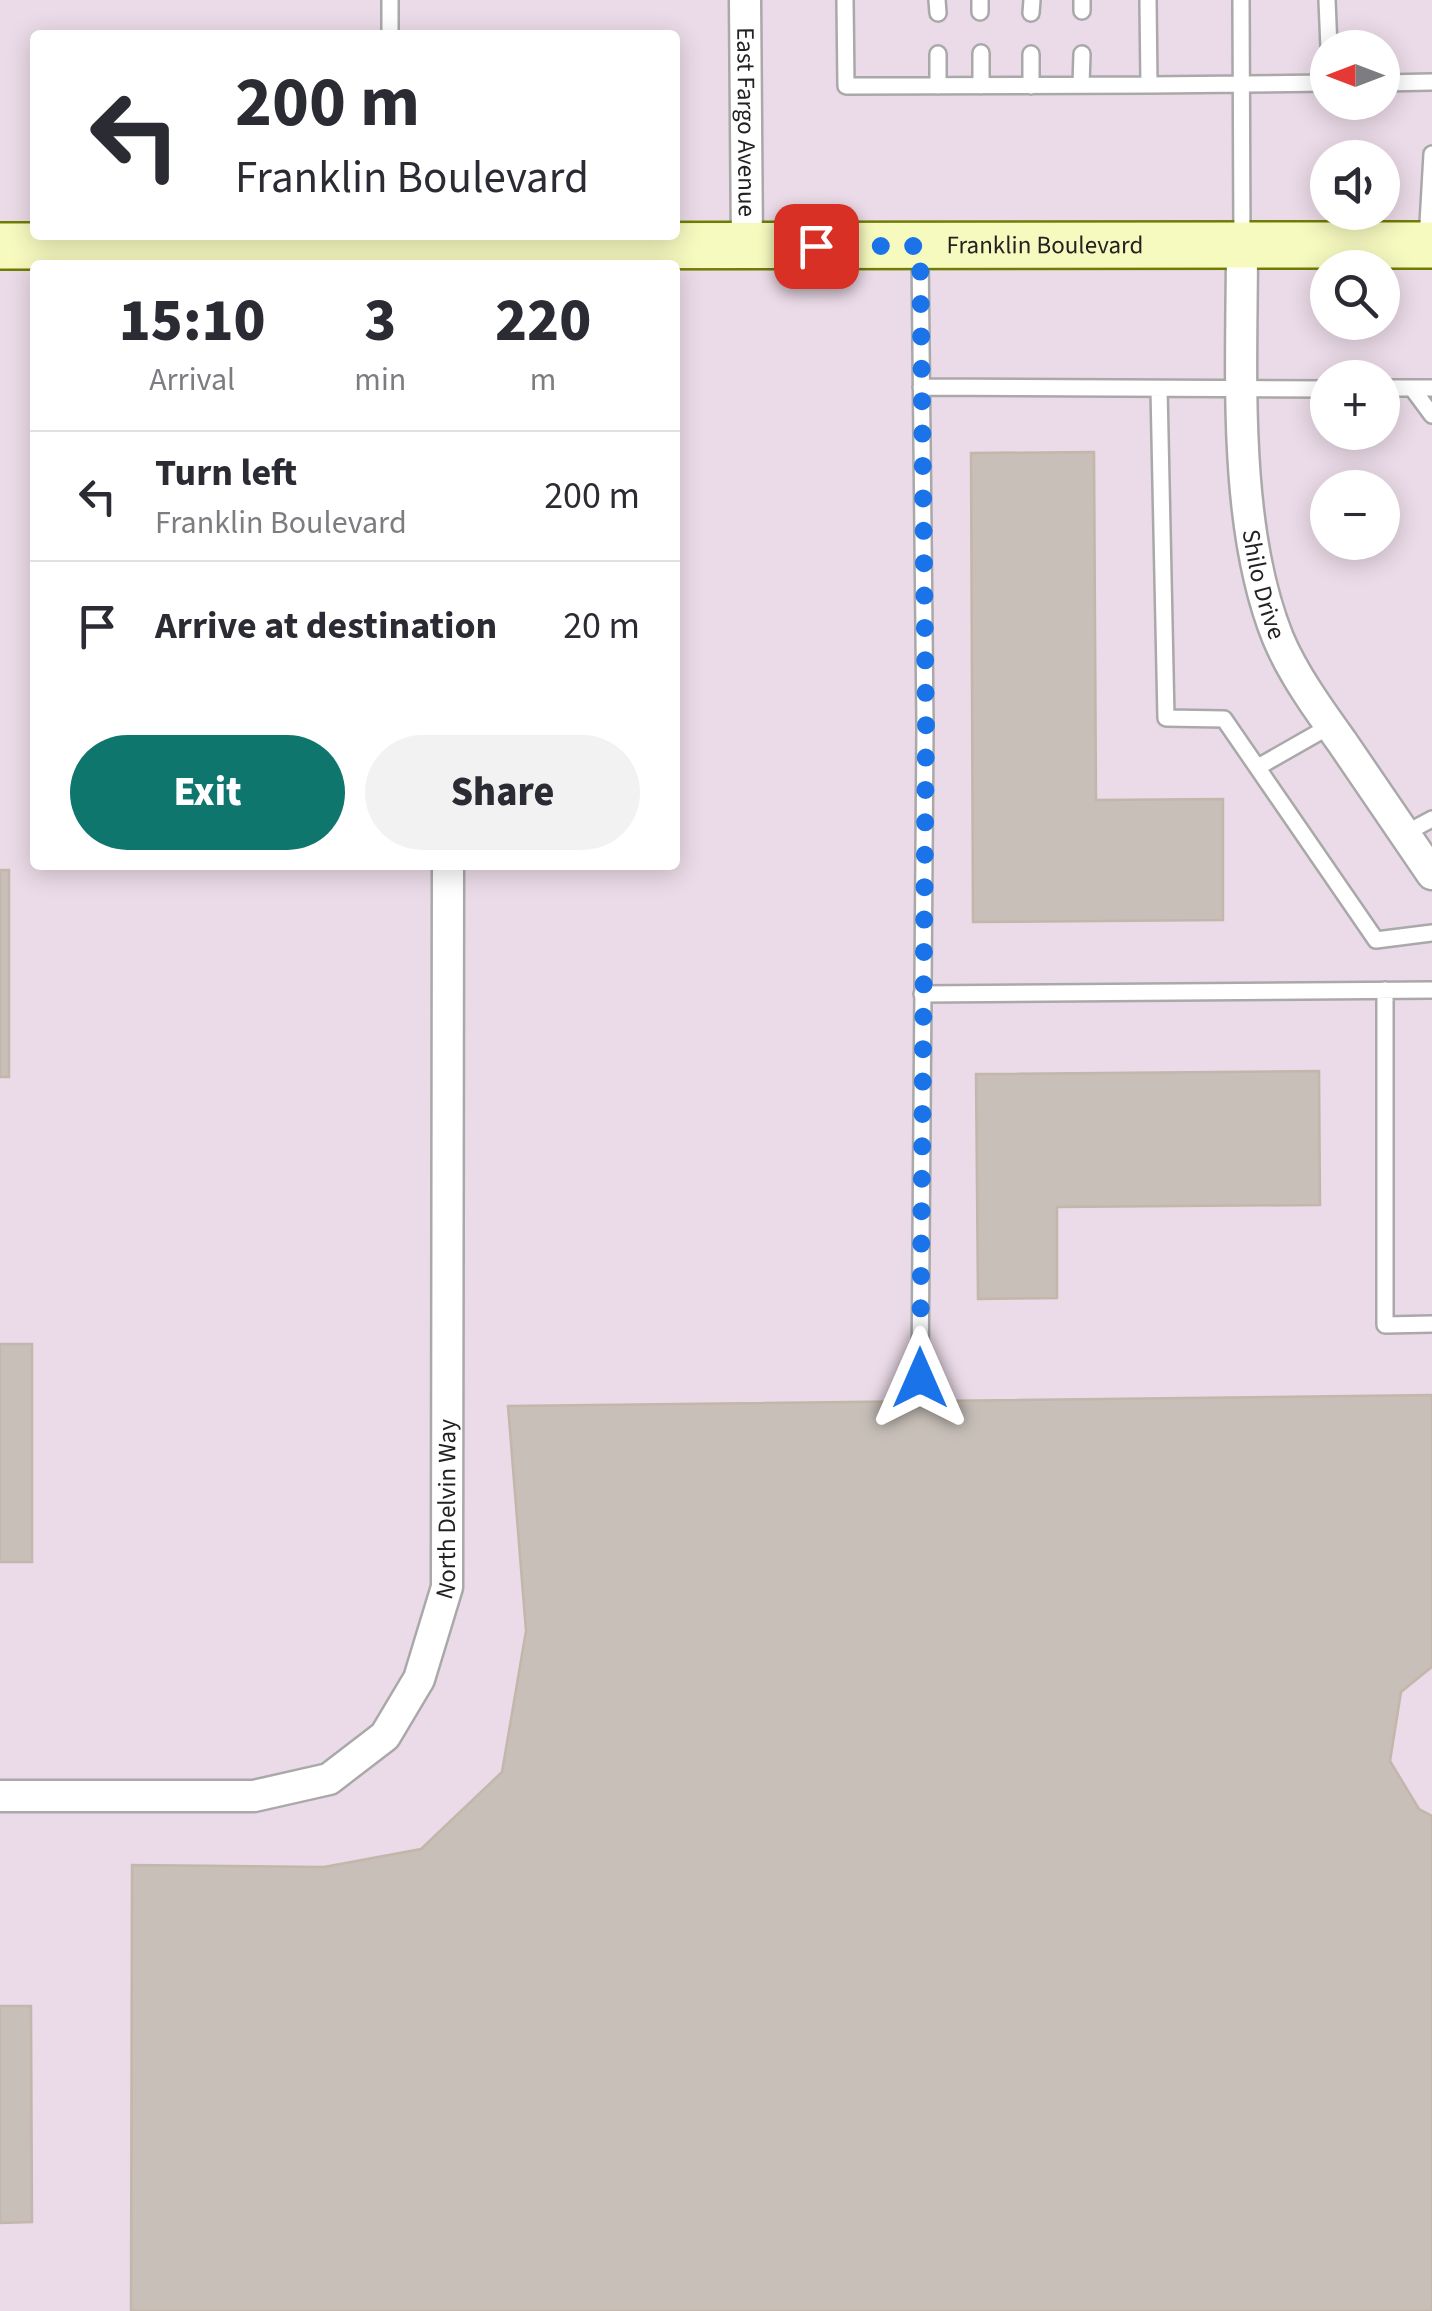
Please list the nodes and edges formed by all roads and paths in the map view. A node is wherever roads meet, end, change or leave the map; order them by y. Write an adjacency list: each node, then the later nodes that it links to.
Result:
1 (390, 0): 7 (lane)
2 (746, 0): 26 (street, East Fargo Avenue)
3 (845, 0): 19 (lane)
4 (1148, 0): 18 (lane)
5 (1241, 0): 14 (lane)
6 (1328, 0): 8 (lane)
7 (390, 30)
8 (1329, 30)
9 (981, 53): 20 (lane)
10 (938, 54): 19 (lane)
11 (1032, 54): 21 (lane)
12 (1082, 54): 17 (lane)
13 (1432, 82): 16 (lane)
14 (1242, 83): 15 (lane); 18 (lane); 28 (lane)
15 (1310, 83)
16 (1400, 83)
17 (1081, 85): 18 (lane); 21 (lane)
18 (1149, 85)
19 (938, 86): 20 (lane)
20 (981, 86): 21 (lane)
21 (1031, 86)
22 (1432, 154): 24 (lane)
23 (390, 240): 25 (main road, Franklin Boulevard); 29 (main road, Franklin Boulevard)
24 (1430, 244): 28 (main road, Franklin Boulevard)
25 (0, 246)
26 (746, 246): 27 (main road, Franklin Boulevard); 29 (main road, Franklin Boulevard)
27 (920, 246): 28 (main road, Franklin Boulevard); 30 (lane)
28 (1242, 246): 35 (street, Shilo Drive)
29 (450, 255)
30 (921, 387): 34 (lane); 47 (lane)
31 (1400, 388): 32 (lane)
32 (1412, 388): 33 (lane); 37 (lane)
33 (1432, 388)
34 (1159, 389): 35 (lane); 39 (lane)
35 (1243, 389): 36 (lane); 38 (street, Shilo Drive)
36 (1310, 389)
37 (1432, 415)
38 (1330, 726): 39 (lane); 41 (street, Shilo Drive)
39 (1258, 767): 44 (lane)
40 (1432, 819): 41 (lane)
41 (1404, 834): 43 (street, Shilo Drive)
42 (448, 870): 50 (street, North Delvin Way)
43 (1432, 874)
44 (1432, 933)
45 (1385, 990): 46 (lane); 47 (lane); 48 (lane)
46 (1432, 990)
47 (922, 994): 49 (lane)
48 (1432, 1324)
49 (920, 1378)
50 (0, 1796)

